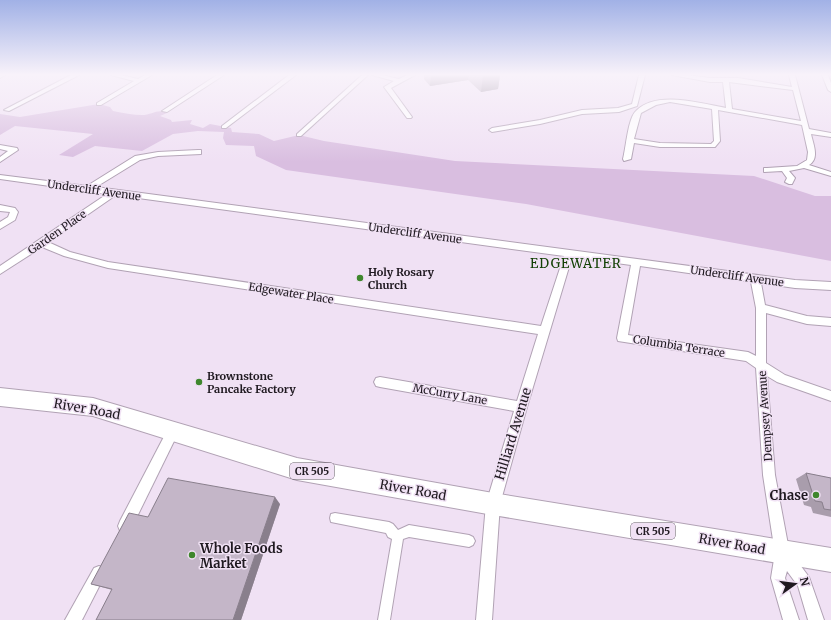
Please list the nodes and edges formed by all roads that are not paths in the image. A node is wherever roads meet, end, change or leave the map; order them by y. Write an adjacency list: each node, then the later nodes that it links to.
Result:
1 (19, 104): 12 (street)
2 (176, 104): 14 (street)
3 (255, 104): 16 (street)
4 (333, 104): 19 (street)
5 (400, 104): 15 (street)
6 (635, 104): 18 (street)
7 (655, 104): 21 (street)
8 (689, 104): 11 (street)
9 (728, 104): 13 (street)
10 (800, 104): 17 (street)
11 (715, 108): 13 (street); 21 (street)
12 (7, 110)
13 (729, 110): 17 (street)
14 (165, 111)
15 (409, 117)
16 (224, 127)
17 (806, 127): 20 (street); 26 (street)
18 (492, 130)
19 (299, 135)
20 (831, 135)
21 (631, 140): 24 (street)
22 (0, 147): 25 (street)
23 (198, 152): 32 (street)
24 (627, 159)
25 (0, 160)
26 (805, 166): 28 (street); 29 (street)
27 (768, 170): 28 (street)
28 (785, 170): 31 (street)
29 (831, 174)
30 (0, 178): 32 (street, Undercliff Avenue)
31 (789, 182)
32 (88, 189): 33 (street, Undercliff Avenue)
33 (114, 192): 36 (street, Garden Place); 37 (street, Undercliff Avenue)
34 (0, 208): 35 (street)
35 (0, 226)
36 (41, 243): 39 (street, Garden Place); 44 (street, Edgewater Place)
37 (569, 253): 38 (street, Undercliff Avenue); 44 (street, Hilliard Avenue)
38 (636, 262): 40 (street, Undercliff Avenue); 45 (street, Columbia Terrace)
39 (0, 271)
40 (756, 279): 41 (street, Undercliff Avenue); 42 (street, Dempsey Avenue)
41 (831, 286)
42 (761, 308): 43 (street); 45 (street, Dempsey Avenue)
43 (831, 322)
44 (545, 331): 49 (street, Hilliard Avenue)
45 (761, 368): 47 (street); 56 (street, Dempsey Avenue)
46 (380, 382): 49 (street, McCurry Lane)
47 (831, 396)
48 (0, 397): 50 (main road, River Road / CR 505)
49 (520, 407): 51 (street, Hilliard Avenue)
50 (173, 431): 51 (main road, River Road / CR 505); 54 (street)
51 (493, 504): 56 (main road, River Road / CR 505); 61 (street, Hilliard Avenue)
52 (335, 518): 53 (street)
53 (398, 536): 55 (street); 60 (street)
54 (118, 538)
55 (469, 541)
56 (782, 553): 57 (main road, River Road / CR 505); 62 (street); 63 (street)
57 (831, 560)
58 (104, 563): 59 (street)
59 (73, 620)
60 (384, 620)
61 (484, 620)
62 (791, 620)
63 (816, 620)

